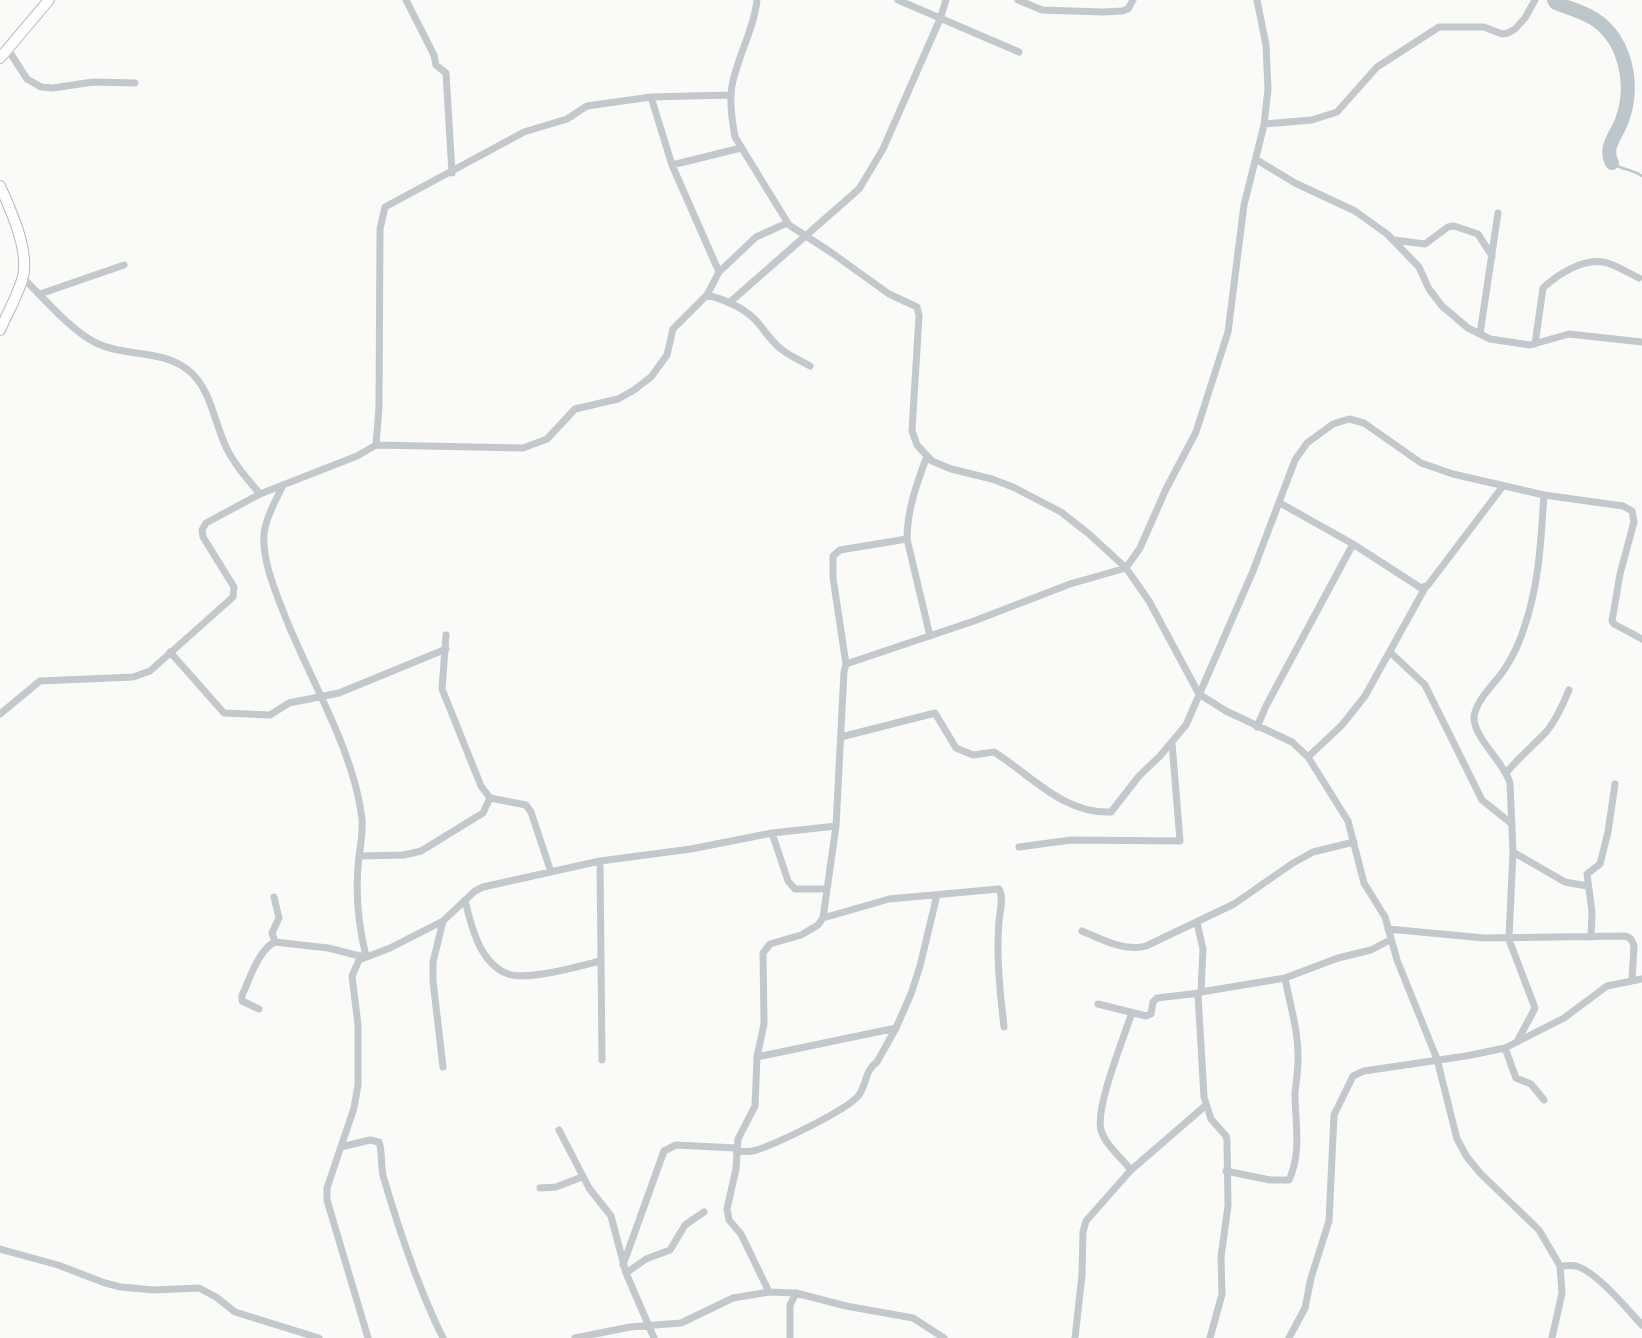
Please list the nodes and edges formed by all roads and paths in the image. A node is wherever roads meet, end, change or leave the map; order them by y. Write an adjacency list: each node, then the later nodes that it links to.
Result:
1 (49, 0): 11 (street)
2 (405, 0): 21 (street)
3 (757, 0): 15 (street)
4 (898, 0): 10 (street)
5 (946, 0): 10 (street)
6 (1018, 0): 7 (street)
7 (1133, 0)
8 (1257, 0): 17 (street)
9 (1535, 0): 17 (street)
10 (940, 19): 12 (street); 25 (street)
11 (7, 48): 13 (street); 14 (street)
12 (1019, 52)
13 (0, 58)
14 (135, 83)
15 (731, 95): 16 (street); 18 (street)
16 (651, 97): 20 (street); 21 (street)
17 (1264, 124): 19 (street)
18 (741, 148): 20 (street); 24 (street)
19 (1257, 160): 26 (street); 49 (street)
20 (672, 165): 29 (street)
21 (452, 173): 40 (street)
22 (0, 186): 30 (street)
23 (1498, 213): 27 (street)
24 (787, 223): 25 (street); 29 (street)
25 (805, 236): 34 (street); 41 (street)
26 (1393, 240): 27 (street); 36 (street)
27 (1492, 257): 36 (street)
28 (124, 265): 32 (street)
29 (719, 272): 33 (street)
30 (23, 278): 32 (street); 35 (street)
31 (1639, 278): 38 (street)
32 (40, 294): 44 (street)
33 (707, 295): 34 (street); 40 (street)
34 (729, 303): 39 (street)
35 (0, 330)
36 (1480, 334): 38 (street)
37 (1642, 342): 38 (street)
38 (1535, 344)
39 (810, 366)
40 (376, 446): 42 (street)
41 (927, 456): 47 (street); 49 (street)
42 (283, 485): 44 (street); 60 (street)
43 (1503, 486): 45 (street); 46 (street); 50 (street)
44 (260, 494): 55 (street)
45 (1544, 495): 53 (street); 66 (street)
46 (1280, 503): 48 (street); 59 (street)
47 (907, 539): 52 (street); 57 (street)
48 (1353, 544): 50 (street); 62 (street)
49 (1126, 568): 52 (street); 59 (street)
50 (1425, 588): 56 (street)
51 (446, 635): 54 (street)
52 (930, 636): 57 (street)
53 (1642, 639)
54 (446, 649): 60 (street); 68 (street)
55 (170, 652): 60 (street); 61 (street)
56 (1390, 652): 65 (street); 69 (street)
57 (846, 664): 63 (street)
58 (1569, 690): 66 (street)
59 (1199, 694): 62 (street); 64 (street)
60 (320, 698): 75 (street)
61 (0, 714)
62 (1257, 727): 65 (street)
63 (841, 737): 64 (street); 70 (street)
64 (1172, 743): 73 (street)
65 (1308, 757): 72 (street)
66 (1507, 772): 69 (street)
67 (1615, 784): 78 (street)
68 (490, 798): 75 (street); 77 (street)
69 (1512, 824): 74 (street)
70 (836, 826): 71 (street); 79 (street)
71 (772, 833): 76 (street); 79 (street)
72 (1354, 842): 85 (street); 86 (street)
73 (1019, 847)
74 (1513, 852): 78 (street); 88 (street)
75 (359, 856): 94 (street)
76 (600, 861): 77 (street); 95 (street)
77 (551, 872): 82 (street)
78 (1587, 886): 89 (street)
79 (826, 889): 83 (street)
80 (937, 895): 83 (street); 103 (street); 104 (street)
81 (274, 897): 92 (street)
82 (465, 900): 84 (street); 95 (street)
83 (823, 918): 107 (street)
84 (443, 922): 94 (street); 110 (street)
85 (1197, 923): 87 (street); 99 (street)
86 (1388, 929): 88 (street); 90 (street)
87 (1082, 932)
88 (1509, 937): 89 (street); 105 (street)
89 (1591, 937): 91 (street)
90 (1390, 940): 96 (street); 108 (street)
91 (1633, 941): 93 (street); 98 (street)
92 (275, 942): 94 (street); 101 (street)
93 (1642, 942)
94 (365, 957): 114 (street)
95 (600, 961): 109 (street)
96 (1285, 978): 99 (street); 117 (street)
97 (1642, 979): 98 (street)
98 (1632, 980): 105 (street)
99 (1200, 992): 102 (street); 112 (street)
100 (1098, 1003): 102 (street)
101 (259, 1009)
102 (1132, 1012): 116 (street)
103 (1004, 1027)
104 (896, 1028): 107 (street); 115 (street)
105 (1517, 1041): 106 (street)
106 (1505, 1048): 108 (street); 111 (street)
107 (757, 1057): 115 (street)
108 (1437, 1059): 122 (street); 137 (street)
109 (602, 1060)
110 (443, 1066)
111 (1544, 1100)
112 (1205, 1106): 116 (street); 117 (street)
113 (559, 1130): 118 (street)
114 (341, 1147): 129 (street); 130 (street)
115 (736, 1150): 123 (street); 124 (street)
116 (1131, 1170): 135 (street)
117 (1226, 1171): 136 (street)
118 (582, 1177): 119 (street); 123 (street)
119 (540, 1188)
120 (704, 1212): 123 (street)
121 (0, 1250): 128 (street)
122 (1560, 1266): 126 (street); 138 (street)
123 (624, 1269): 127 (street)
124 (769, 1292): 125 (street); 127 (street)
125 (796, 1293): 133 (street); 134 (street)
126 (1642, 1325)
127 (649, 1326): 131 (street); 132 (street)
128 (319, 1338)
129 (368, 1338)
130 (443, 1338)
131 (575, 1338)
132 (654, 1338)
133 (790, 1338)
134 (944, 1338)
135 (1074, 1338)
136 (1210, 1338)
137 (1289, 1338)
138 (1552, 1338)

